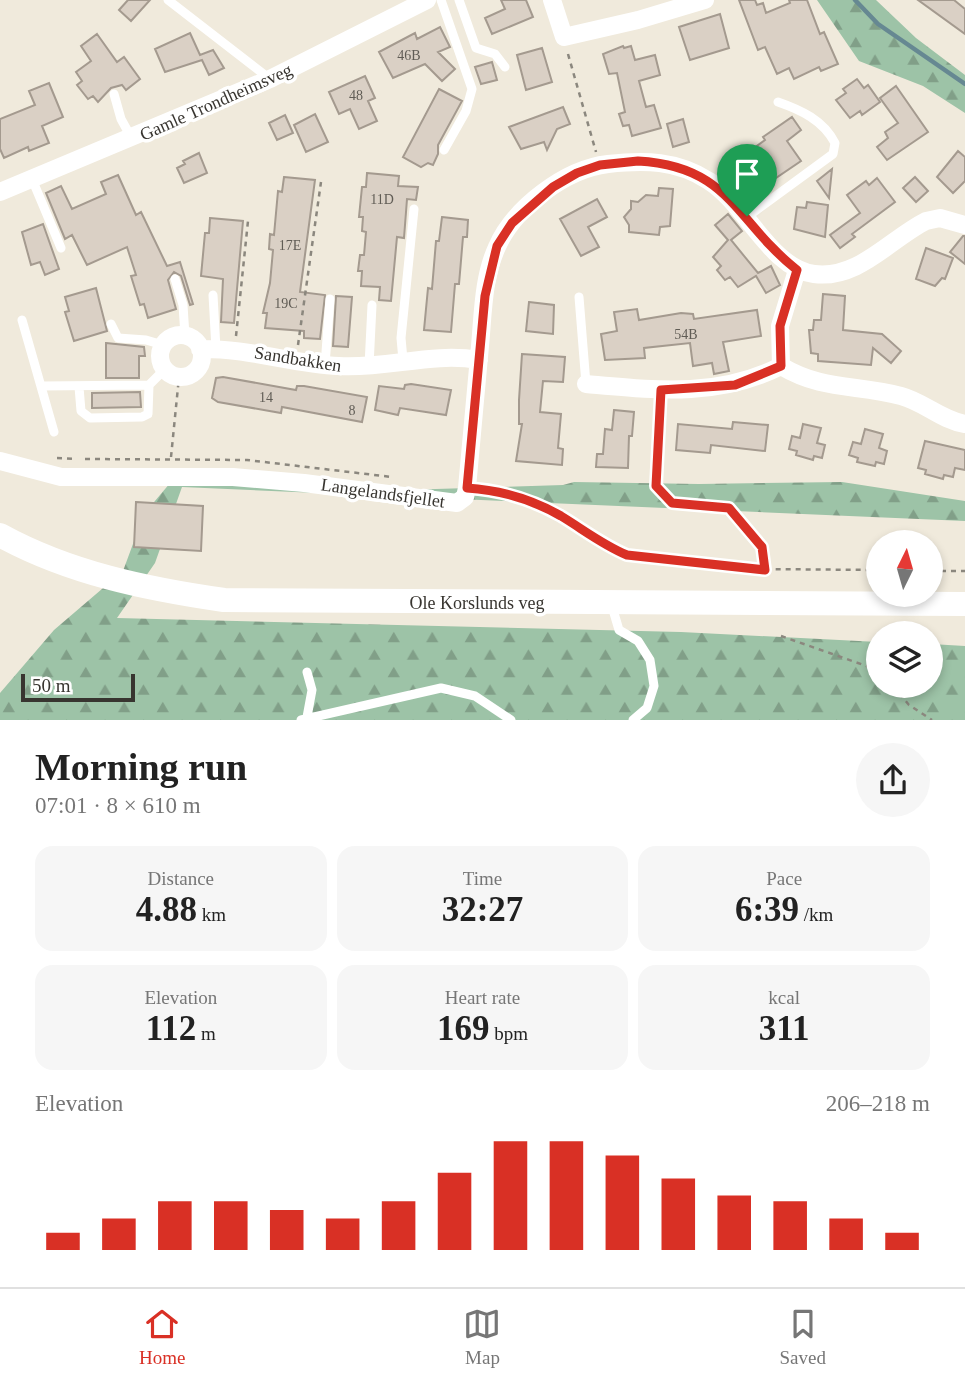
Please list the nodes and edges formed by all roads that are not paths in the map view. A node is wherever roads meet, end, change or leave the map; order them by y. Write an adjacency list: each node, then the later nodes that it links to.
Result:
1 (168, 0): 8 (lane)
2 (427, 0): 8 (street, Gamle Trondheimsveg)
3 (441, 0): 12 (lane)
4 (459, 0): 7 (lane)
5 (552, 0): 6 (street)
6 (705, 0)
7 (505, 67)
8 (270, 79): 11 (street, Gamle Trondheimsveg)
9 (114, 94): 11 (lane)
10 (778, 102): 16 (lane)
11 (132, 139): 13 (street, Gamle Trondheimsveg)
12 (444, 150)
13 (32, 179): 14 (street, Gamle Trondheimsveg); 18 (lane)
14 (0, 192)
15 (414, 209): 30 (lane)
16 (747, 216): 19 (street, Langelandsfjellet); 31 (street, Langelandsfjellet)
17 (965, 225): 19 (street)
18 (61, 248)
19 (797, 270): 34 (street)
20 (175, 279): 27 (lane)
21 (213, 295): 29 (lane)
22 (579, 297): 36 (lane)
23 (330, 299): 32 (lane)
24 (372, 305): 33 (lane)
25 (22, 320): 38 (lane)
26 (111, 324): 28 (lane)
27 (184, 336): 28 (street); 29 (street)
28 (163, 345): 35 (street)
29 (208, 349): 32 (street, Sandbakken); 35 (street)
30 (404, 360): 31 (street, Sandbakken); 33 (street, Sandbakken)
31 (479, 360): 42 (street, Langelandsfjellet)
32 (324, 365): 33 (street, Sandbakken)
33 (369, 366)
34 (781, 366): 36 (street); 40 (street)
35 (172, 373): 37 (lane)
36 (586, 384)
37 (149, 385): 39 (lane); 39 (lane)
38 (41, 386): 39 (lane); 41 (lane)
39 (79, 387)
40 (965, 424)
41 (54, 432)
42 (0, 461)
43 (0, 535): 44 (street, Ole Korslunds veg)
44 (611, 603): 45 (street, Ole Korslunds veg); 49 (lane)
45 (965, 604)
46 (307, 672): 47 (lane)
47 (304, 718): 48 (lane)
48 (512, 720)
49 (633, 720)

